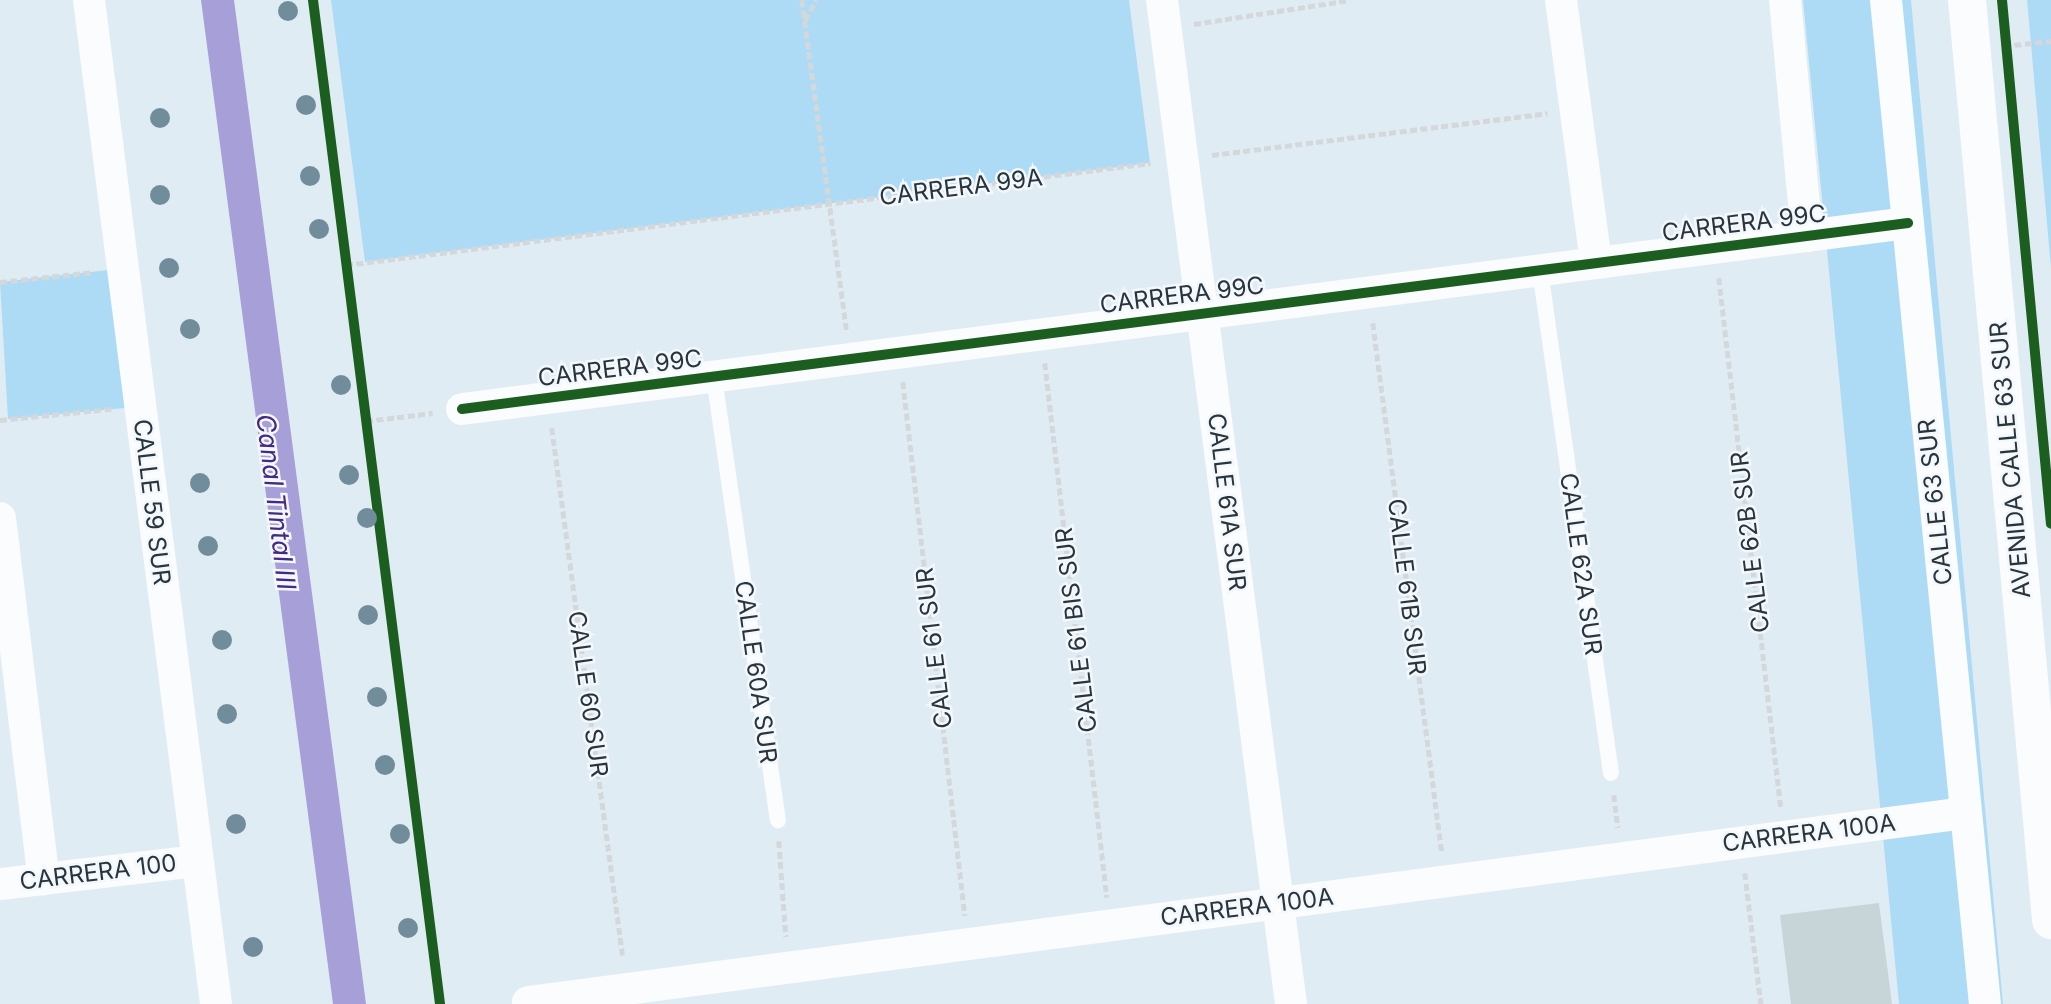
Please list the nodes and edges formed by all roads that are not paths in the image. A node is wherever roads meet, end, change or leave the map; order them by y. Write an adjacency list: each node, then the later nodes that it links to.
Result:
1 (89, 0): 18 (street, CALLE 59 SUR)
2 (1561, 0): 9 (street)
3 (1785, 0): 8 (street)
4 (1886, 0): 7 (street, CALLE 63 SUR)
5 (1967, 0): 22 (main road, AVENIDA CALLE 63 SUR)
6 (1164, 15): 11 (street, CALLE 61A SUR)
7 (1908, 223): 8 (street, CARRERA 99C); 16 (street, CALLE 63 SUR)
8 (1807, 236): 9 (street, CARRERA 99C)
9 (1596, 263): 10 (street, CARRERA 99C)
10 (1540, 270): 11 (street, CARRERA 99C); 15 (lane, CALLE 62A SUR)
11 (1202, 314): 12 (street, CARRERA 99C); 21 (street, CALLE 61A SUR)
12 (714, 377): 13 (street, CARRERA 99C); 17 (lane, CALLE 60A SUR)
13 (462, 409)
14 (0, 518): 19 (street)
15 (1611, 773)
16 (1966, 813): 21 (street, CARRERA 100A); 26 (street, CALLE 63 SUR)
17 (778, 820)
18 (196, 861): 19 (street, CARRERA 100); 24 (street, CALLE 59 SUR)
19 (44, 879): 20 (street, CARRERA 100)
20 (0, 884)
21 (1278, 903): 23 (street, CARRERA 100A); 25 (street, CALLE 61A SUR)
22 (2051, 920)
23 (528, 1002)
24 (216, 1004)
25 (1291, 1004)
26 (1985, 1004)

